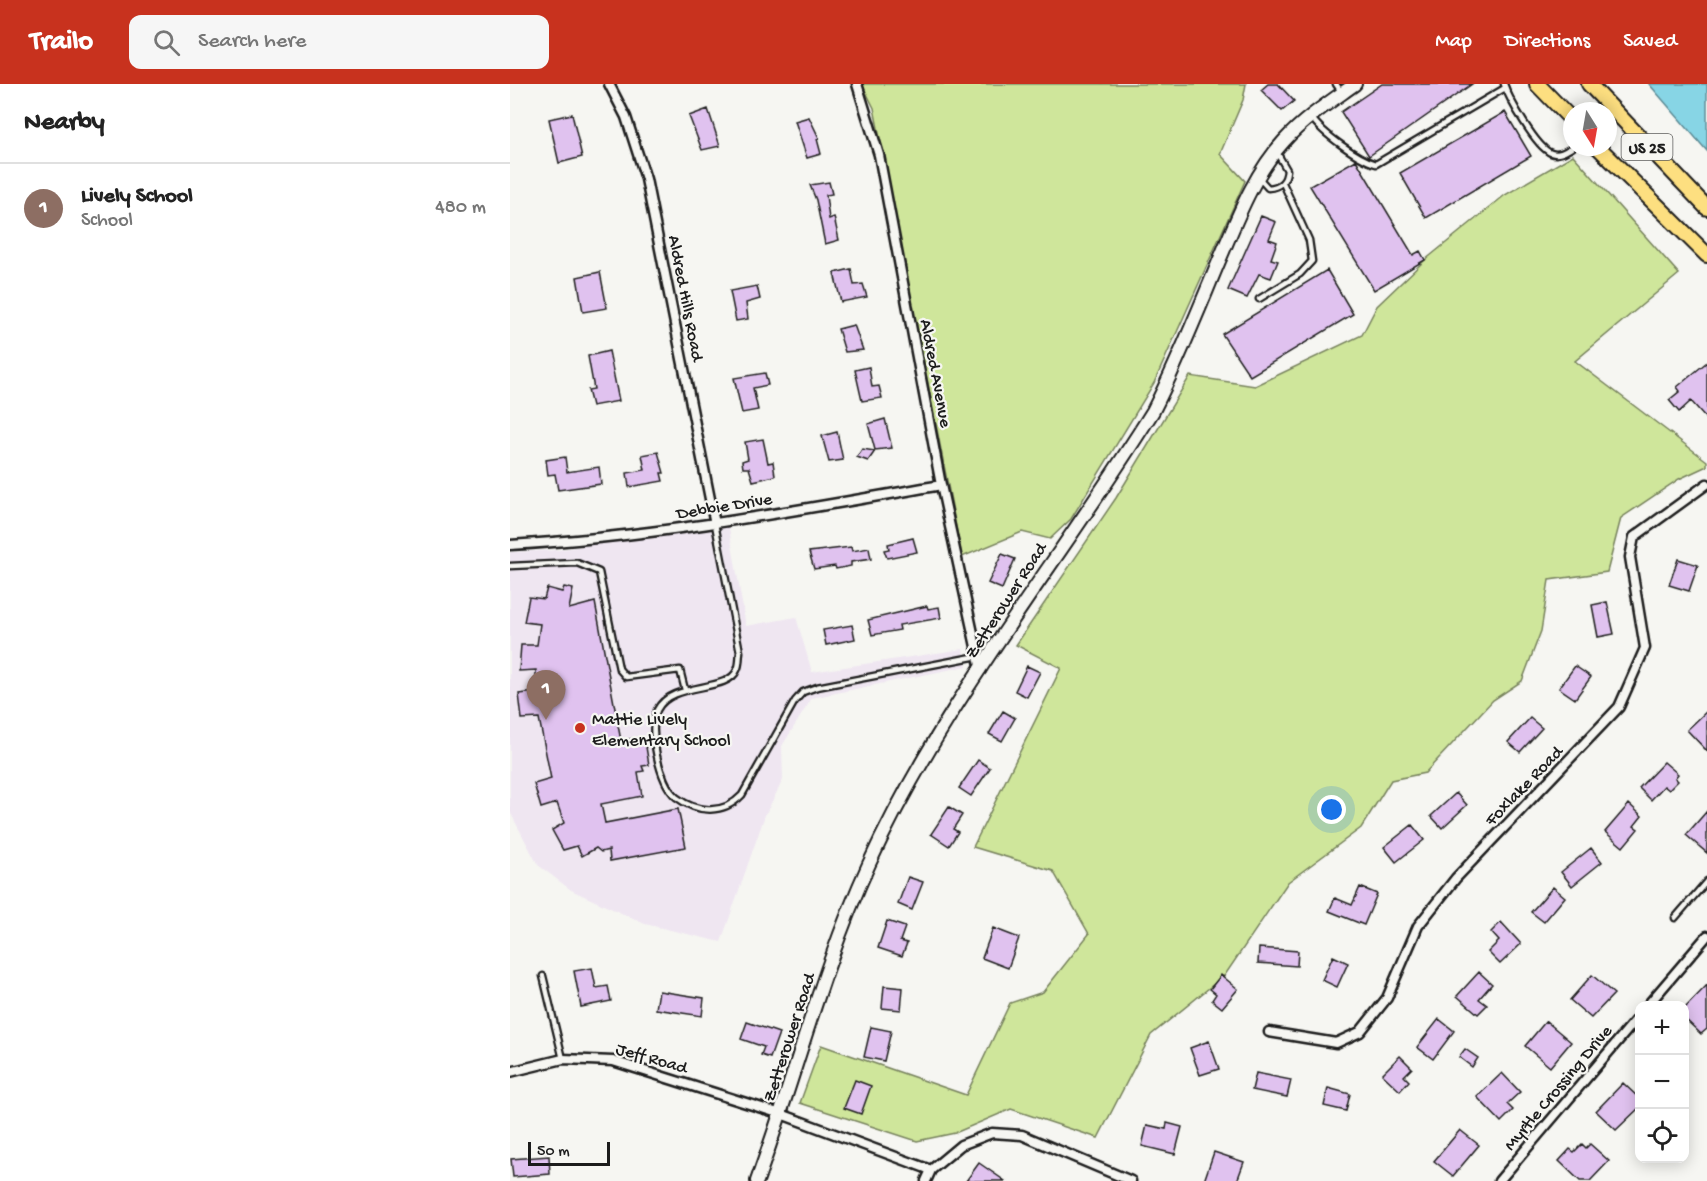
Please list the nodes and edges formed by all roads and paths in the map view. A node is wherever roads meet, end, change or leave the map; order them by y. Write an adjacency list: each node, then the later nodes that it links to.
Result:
1 (609, 84): 20 (street, Aldred Hills Road)
2 (857, 84): 18 (street, Aldred Avenue)
3 (1355, 84): 7 (street, Zetterower Road)
4 (1537, 84): 8 (main road)
5 (1589, 84): 15 (main road, US 25)
6 (1505, 86): 9 (lane); 11 (lane)
7 (1339, 88): 9 (street, Zetterower Road)
8 (1563, 111)
9 (1310, 116): 10 (street, Zetterower Road)
10 (1276, 152): 13 (street, Zetterower Road); 14 (lane)
11 (1563, 152)
12 (1607, 156): 16 (main road, US 25)
13 (1258, 177): 14 (lane); 24 (street, Zetterower Road)
14 (1283, 183): 17 (lane)
15 (1707, 208)
16 (1707, 255)
17 (1259, 299)
18 (941, 484): 20 (street, Debbie Drive); 23 (street, Aldred Avenue)
19 (1707, 484): 32 (street, Foxlake Road)
20 (715, 524): 21 (street, Debbie Drive); 25 (lane)
21 (510, 545)
22 (510, 566): 25 (lane)
23 (978, 656): 24 (street, Aldred Avenue); 25 (lane)
24 (981, 670): 35 (street, Zetterower Road)
25 (684, 690)
26 (1707, 881): 27 (lane)
27 (1675, 918)
28 (1707, 936): 30 (street)
29 (543, 976): 33 (lane)
30 (1650, 1001)
31 (1635, 1020): 40 (street, Myrtle Crossing Drive)
32 (1269, 1032)
33 (563, 1059): 34 (street, Jeff Road); 35 (street, Jeff Road)
34 (510, 1072)
35 (781, 1114): 36 (street, Jeff Road); 37 (street, Zetterower Road)
36 (931, 1170): 38 (street); 39 (street)
37 (757, 1181)
38 (926, 1181)
39 (1131, 1181)
40 (1500, 1181)

